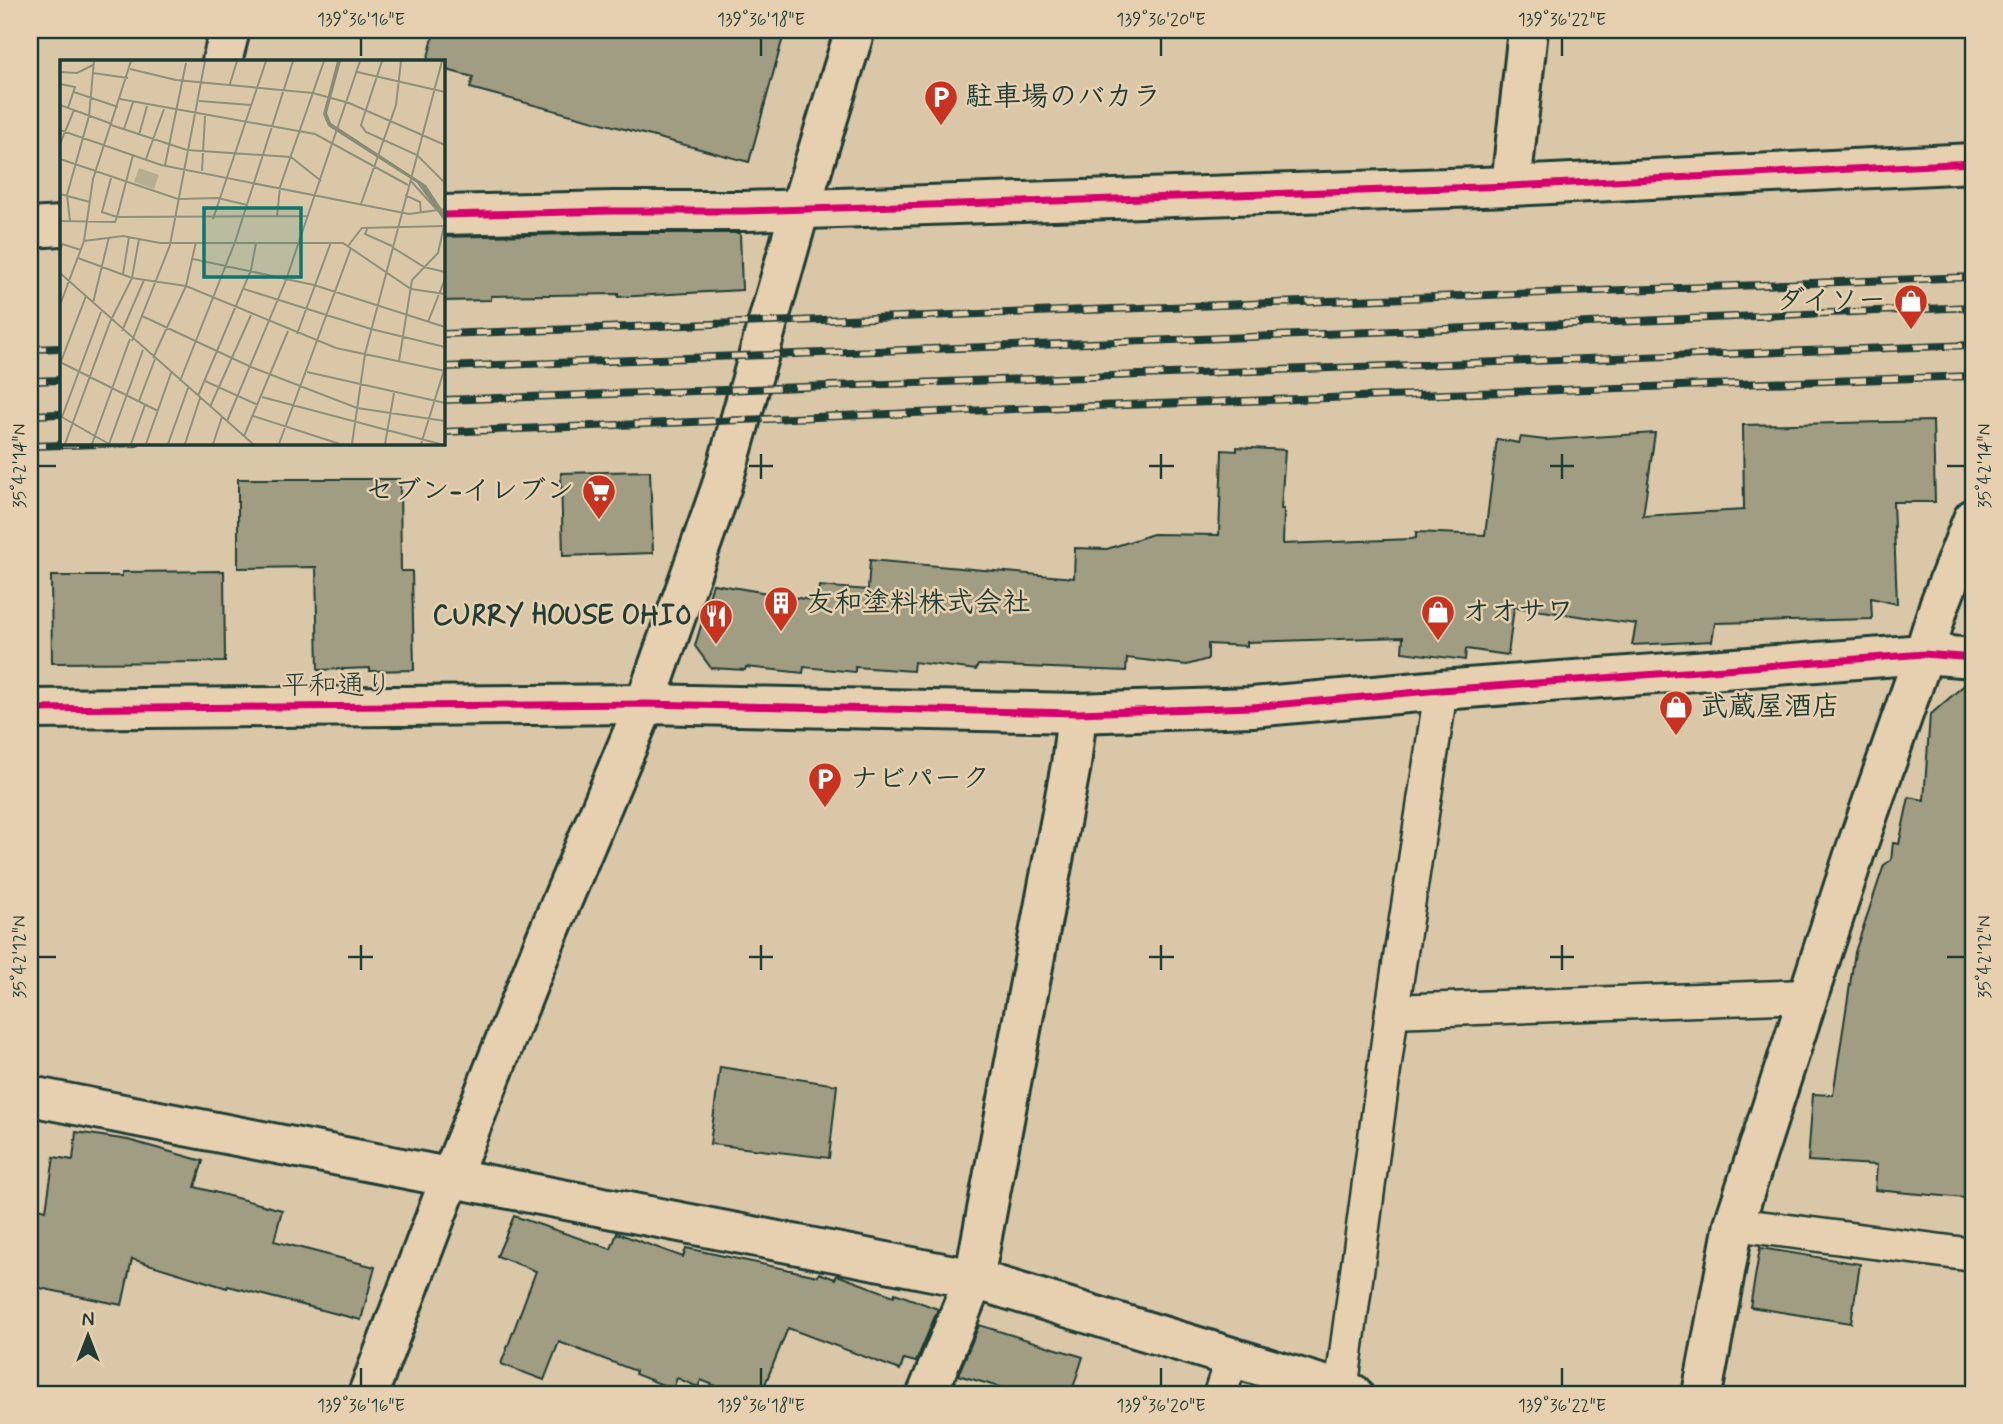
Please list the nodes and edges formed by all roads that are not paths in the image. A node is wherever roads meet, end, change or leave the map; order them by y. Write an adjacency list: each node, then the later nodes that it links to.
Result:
1 (230, 30): 4 (street)
2 (855, 30): 7 (street)
3 (1528, 30): 6 (street)
4 (222, 60)
5 (1973, 163): 6 (street)
6 (1511, 186): 7 (street)
7 (800, 209): 8 (street); 15 (street)
8 (444, 215)
9 (60, 226): 10 (street)
10 (30, 228)
11 (1973, 519): 12 (street)
12 (1924, 654): 13 (street, 平和通り); 14 (street, 平和通り); 18 (street)
13 (1973, 658)
14 (1441, 690): 17 (street, 平和通り); 19 (lane)
15 (645, 704): 16 (street, 平和通り); 17 (street, 平和通り); 21 (street)
16 (30, 709)
17 (1077, 713): 24 (street)
18 (1808, 996): 19 (lane); 22 (street)
19 (1392, 1011): 26 (lane)
20 (30, 1096): 21 (street)
21 (450, 1179): 24 (street); 27 (street)
22 (1734, 1224): 23 (lane); 30 (street)
23 (1973, 1255)
24 (974, 1279): 25 (street); 28 (street)
25 (1232, 1358): 26 (street); 29 (lane)
26 (1347, 1392)
27 (368, 1394)
28 (927, 1394)
29 (1220, 1394)
30 (1702, 1394)

